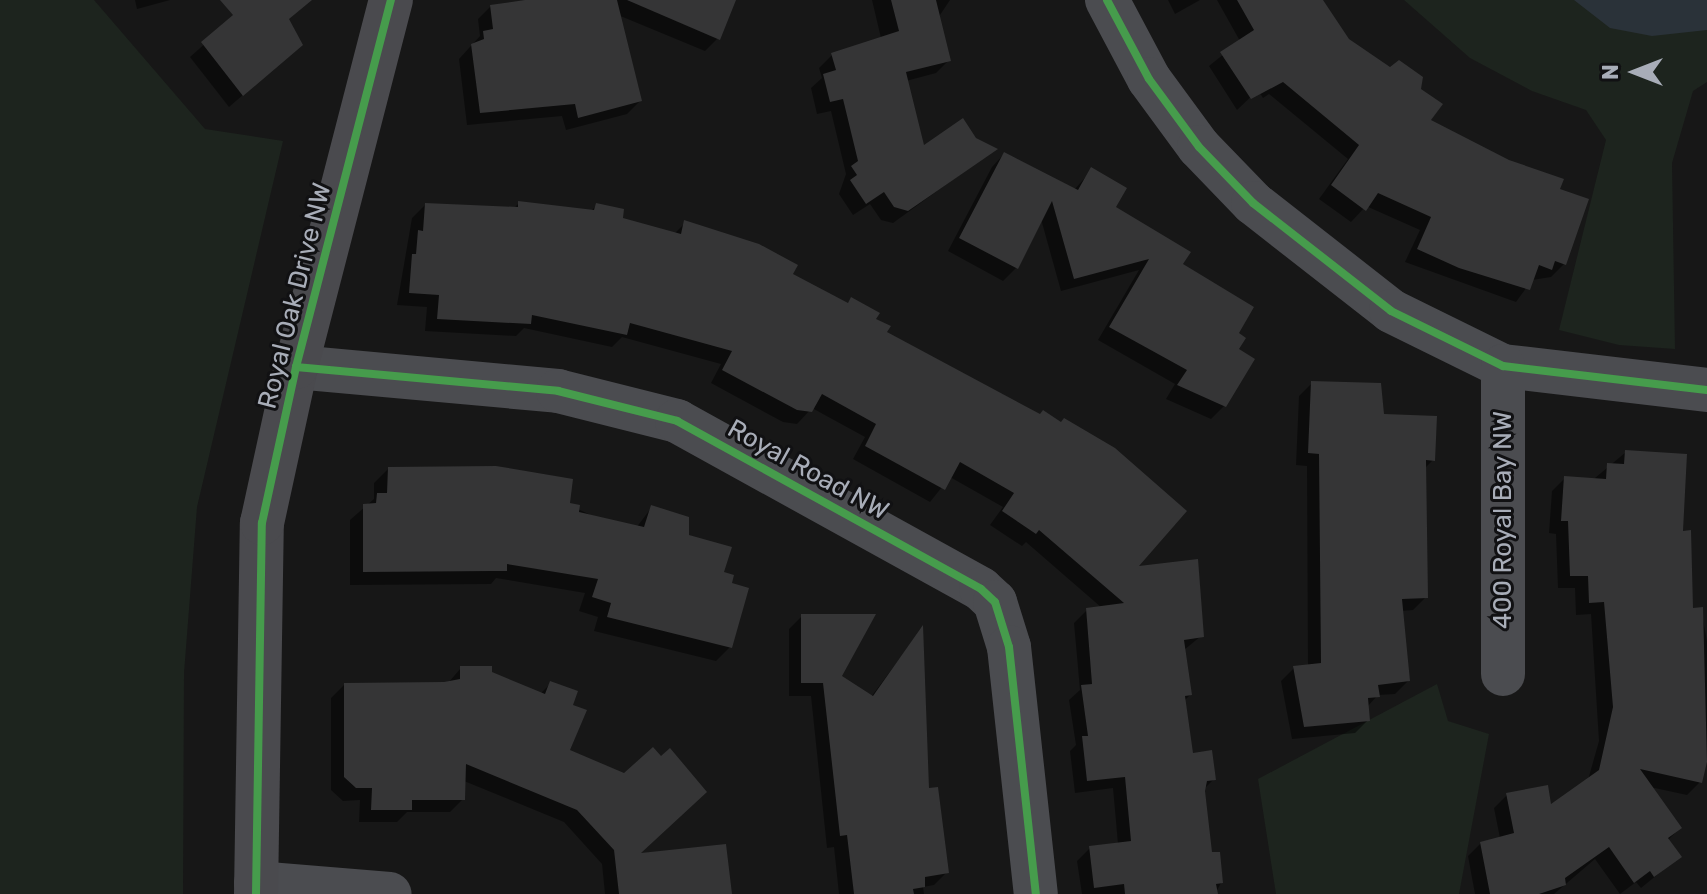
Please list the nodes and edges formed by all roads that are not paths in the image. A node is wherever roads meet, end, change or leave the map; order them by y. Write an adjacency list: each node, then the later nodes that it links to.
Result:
1 (391, 0): 4 (street, Royal Oak Drive NW)
2 (1107, 0): 3 (street)
3 (1503, 366): 5 (street); 6 (street, 400 Royal Bay NW)
4 (296, 367): 7 (street, Royal Oak Drive NW); 9 (street, Royal Road NW)
5 (1707, 390)
6 (1503, 674)
7 (256, 888): 8 (street)
8 (390, 894)
9 (1036, 894)

